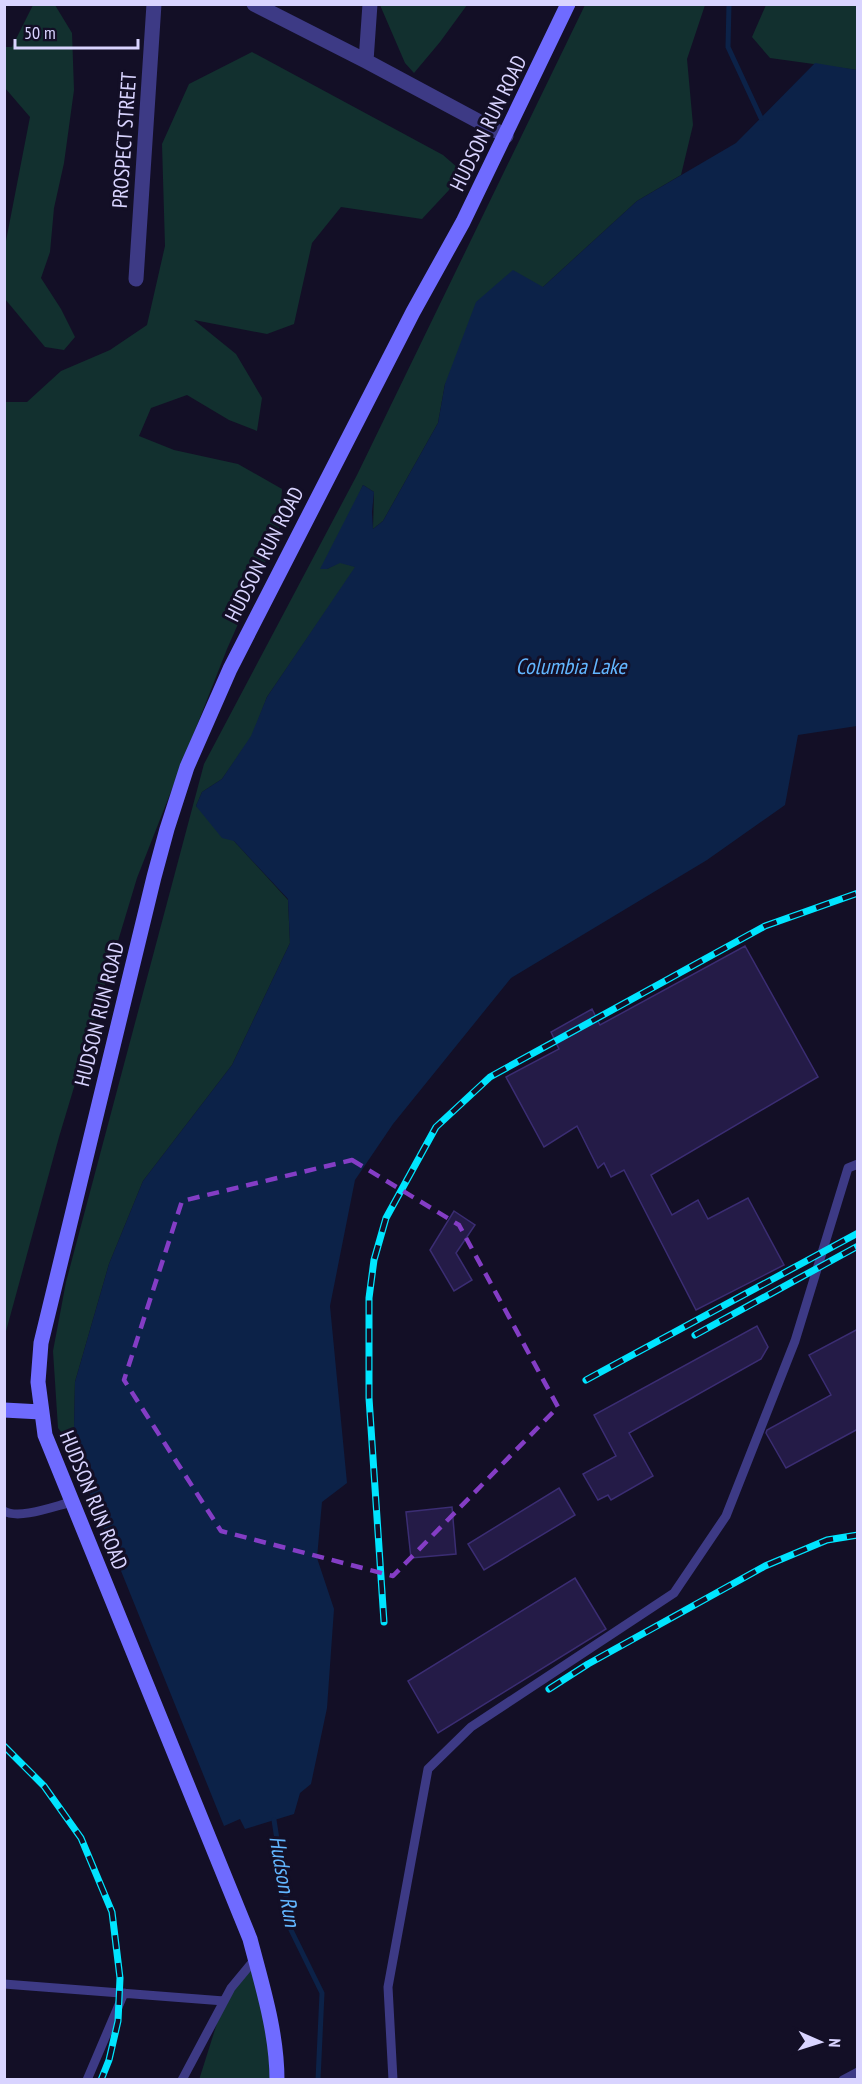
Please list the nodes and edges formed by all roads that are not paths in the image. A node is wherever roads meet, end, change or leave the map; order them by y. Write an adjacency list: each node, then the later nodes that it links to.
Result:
1 (154, 4): 7 (street, PROSPECT STREET)
2 (254, 4): 5 (street)
3 (370, 4): 5 (street)
4 (568, 4): 6 (main road, HUDSON RUN ROAD)
5 (366, 61): 6 (street)
6 (506, 135): 10 (main road, HUDSON RUN ROAD)
7 (136, 279)
8 (858, 1164): 21 (lane)
9 (4, 1410): 10 (main road)
10 (41, 1412): 11 (main road, HUDSON RUN ROAD)
11 (72, 1502): 12 (lane); 13 (main road, HUDSON RUN ROAD)
12 (4, 1511)
13 (255, 1959): 16 (lane); 20 (main road, HUDSON RUN ROAD)
14 (4, 1984): 15 (lane)
15 (124, 1993): 16 (lane); 18 (lane)
16 (225, 2001): 19 (lane)
17 (858, 2072): 22 (lane)
18 (87, 2079)
19 (182, 2079)
20 (277, 2079)
21 (393, 2079)
22 (843, 2079)

